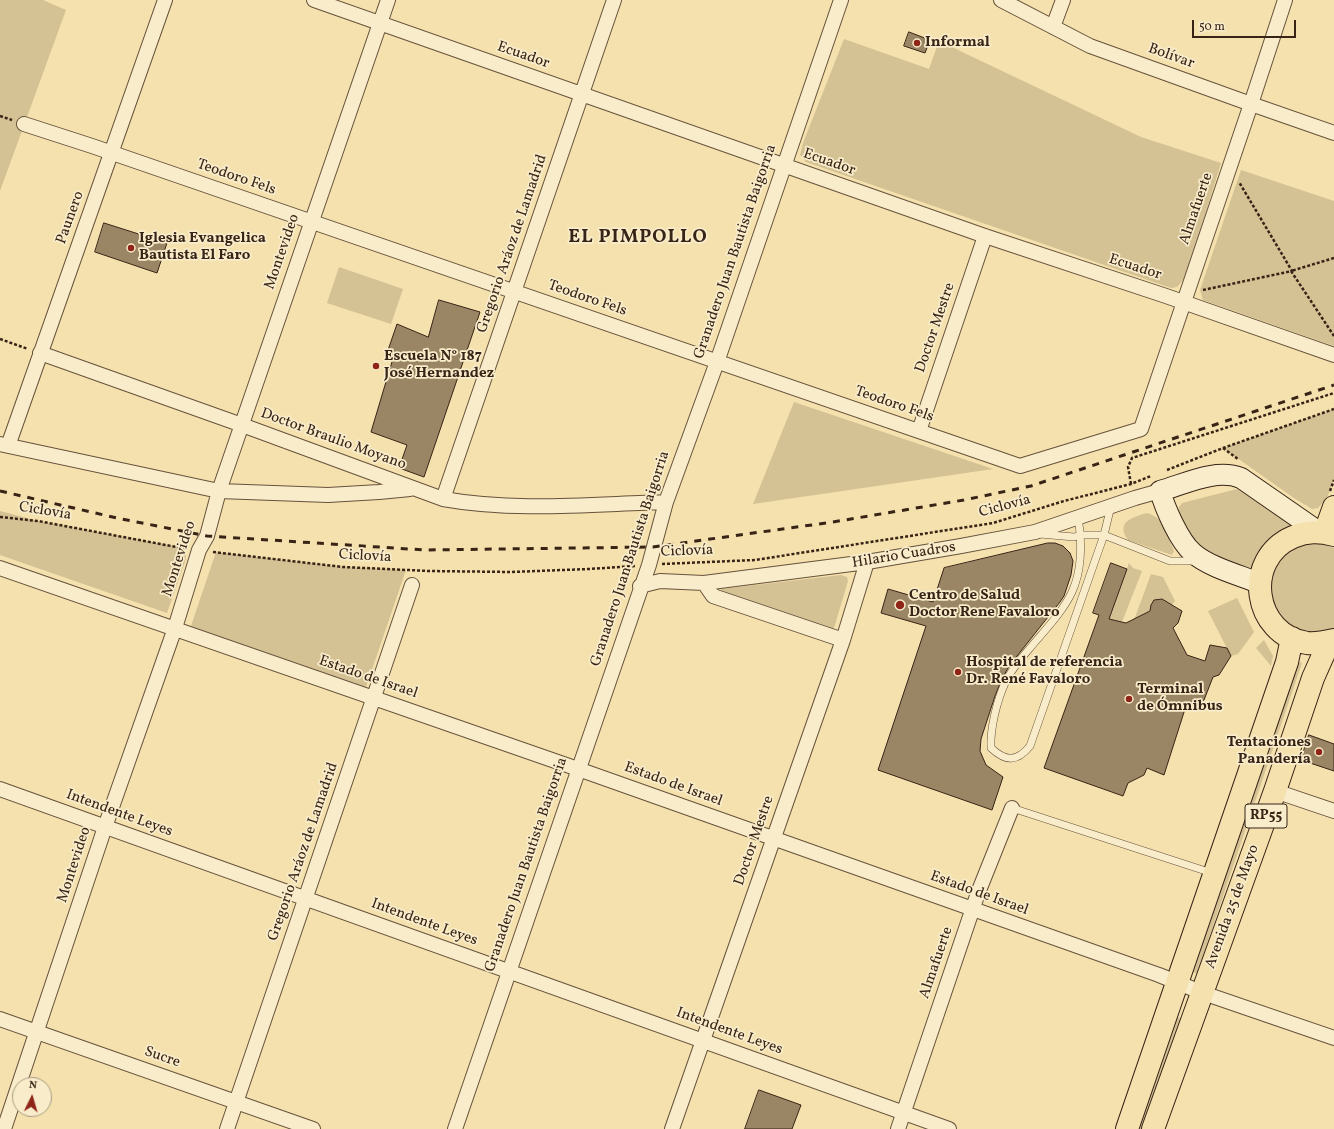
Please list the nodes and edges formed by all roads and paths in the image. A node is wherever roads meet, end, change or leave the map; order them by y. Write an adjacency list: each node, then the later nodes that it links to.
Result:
1 (165, 0): 15 (street, Paunero)
2 (314, 0): 9 (street, Ecuador)
3 (388, 0): 9 (street, Montevideo)
4 (614, 0): 11 (street, Gregorio Aráoz de Lamadrid)
5 (1001, 0): 10 (street, Bolívar)
6 (1063, 0): 10 (street)
7 (1285, 0): 12 (street, Almafuerte)
8 (836, 1): 16 (street, Granadero Juan Bautista Baigorria)
9 (380, 24): 11 (street, Ecuador); 18 (street, Montevideo)
10 (1053, 27): 12 (street, Bolívar)
11 (582, 94): 16 (street, Ecuador); 22 (street, Gregorio Aráoz de Lamadrid)
12 (1251, 104): 14 (street, Bolívar); 17 (street, Almafuerte)
13 (24, 124): 15 (street, Teodoro Fels)
14 (1334, 133)
15 (112, 153): 18 (street, Teodoro Fels); 26 (street, Paunero)
16 (784, 165): 19 (street, Ecuador); 28 (street, Granadero Juan Bautista Baigorria)
17 (1230, 167): 21 (path); 23 (street, Almafuerte)
18 (312, 222): 22 (street, Teodoro Fels); 31 (street, Montevideo)
19 (985, 236): 23 (street, Ecuador); 33 (street, Doctor Mestre)
20 (1334, 258): 21 (path)
21 (1292, 271): 23 (path); 24 (path)
22 (515, 292): 28 (street, Teodoro Fels); 43 (street, Gregorio Aráoz de Lamadrid)
23 (1185, 298): 27 (street, Ecuador); 32 (street, Almafuerte)
24 (1334, 336)
25 (0, 339): 26 (path)
26 (40, 353): 31 (street, Doctor Braulio Moyano); 34 (street, Paunero)
27 (1334, 355)
28 (717, 362): 33 (street, Teodoro Fels); 44 (street, Granadero Juan Bautista Baigorria)
29 (1334, 393): 39 (path)
30 (1334, 409): 35 (path, Ciclovía)
31 (242, 425): 40 (street, Doctor Braulio Moyano); 41 (street, Montevideo)
32 (1141, 429): 33 (street, Teodoro Fels)
33 (919, 431)
34 (4, 445): 41 (street)
35 (1222, 448): 36 (path); 37 (path, Ciclovía)
36 (1242, 462)
37 (1158, 479): 39 (path, Ciclovía); 42 (street, Hilario Cuadros); 50 (street, Hilario Cuadros); 54 (street)
38 (1334, 480): 45 (path)
39 (1131, 484): 42 (path); 56 (path, Ciclovía)
40 (414, 488): 41 (street); 43 (street, Doctor Braulio Moyano)
41 (219, 491): 53 (street, Montevideo)
42 (1135, 498): 46 (street, Hilario Cuadros)
43 (443, 499): 44 (street, Doctor Braulio Moyano)
44 (666, 502): 56 (street, Granadero Juan Bautista Baigorria)
45 (1331, 502): 50 (main road)
46 (1111, 506): 48 (street, Hilario Cuadros); 52 (lane)
47 (0, 517): 53 (path, Ciclovía)
48 (1078, 517): 49 (street, Hilario Cuadros); 51 (lane)
49 (1030, 533): 51 (lane); 55 (street, Hilario Cuadros)
50 (1326, 533): 59 (main road)
51 (1081, 535): 52 (lane); 52 (lane)
52 (1104, 535): 54 (lane)
53 (199, 550): 56 (path, Ciclovía); 62 (street, Montevideo)
54 (1205, 561): 59 (street)
55 (867, 562): 58 (street, Hilario Cuadros); 64 (street, Doctor Mestre)
56 (649, 565): 61 (street, Granadero Juan Bautista Baigorria)
57 (0, 568): 62 (street, Estado de Israel)
58 (704, 583): 61 (street, Hilario Cuadros); 64 (street)
59 (1259, 584): 63 (main road)
60 (412, 585): 67 (street, Gregorio Aráoz de Lamadrid)
61 (640, 586): 68 (street, Granadero Juan Bautista Baigorria)
62 (175, 628): 67 (street, Estado de Israel); 73 (street, Montevideo)
63 (1292, 638): 65 (main road); 75 (main road, Avenida 25 de Mayo / RP55)
64 (843, 640): 74 (street, Doctor Mestre)
65 (1334, 640)
66 (1334, 644): 70 (main road, Avenida 25 de Mayo / RP55)
67 (374, 698): 68 (street, Estado de Israel); 76 (street, Gregorio Aráoz de Lamadrid)
68 (578, 769): 74 (street, Estado de Israel); 78 (street, Granadero Juan Bautista Baigorria)
69 (0, 789): 73 (street, Intendente Leyes)
70 (1275, 791): 72 (street); 80 (main road, Avenida 25 de Mayo / RP55)
71 (1012, 808): 75 (lane); 77 (street, Almafuerte)
72 (1334, 811)
73 (105, 827): 76 (street, Intendente Leyes); 82 (street, Montevideo)
74 (773, 839): 77 (street, Estado de Israel); 84 (street, Doctor Mestre)
75 (1214, 874): 79 (main road, Avenida 25 de Mayo / RP55)
76 (306, 899): 78 (street, Intendente Leyes); 85 (street, Gregorio Aráoz de Lamadrid)
77 (973, 910): 79 (street, Estado de Israel); 86 (street, Almafuerte)
78 (509, 972): 84 (street, Intendente Leyes); 90 (street, Granadero Juan Bautista Baigorria)
79 (1177, 982): 80 (street, Estado de Israel); 94 (main road, Avenida 25 de Mayo / RP55)
80 (1203, 993): 83 (street, Estado de Israel); 95 (main road, Avenida 25 de Mayo / RP55)
81 (0, 1019): 82 (street, Sucre)
82 (38, 1032): 85 (street, Sucre); 87 (street, Montevideo)
83 (1334, 1038)
84 (703, 1041): 86 (street, Intendente Leyes); 91 (street, Doctor Mestre)
85 (236, 1102): 88 (street, Gregorio Aráoz de Lamadrid); 89 (street, Sucre)
86 (904, 1113): 92 (street, Almafuerte); 93 (street, Intendente Leyes)
87 (4, 1129)
88 (227, 1129)
89 (313, 1129)
90 (455, 1129)
91 (672, 1129)
92 (898, 1129)
93 (949, 1129)
94 (1127, 1129)
95 (1153, 1129)

